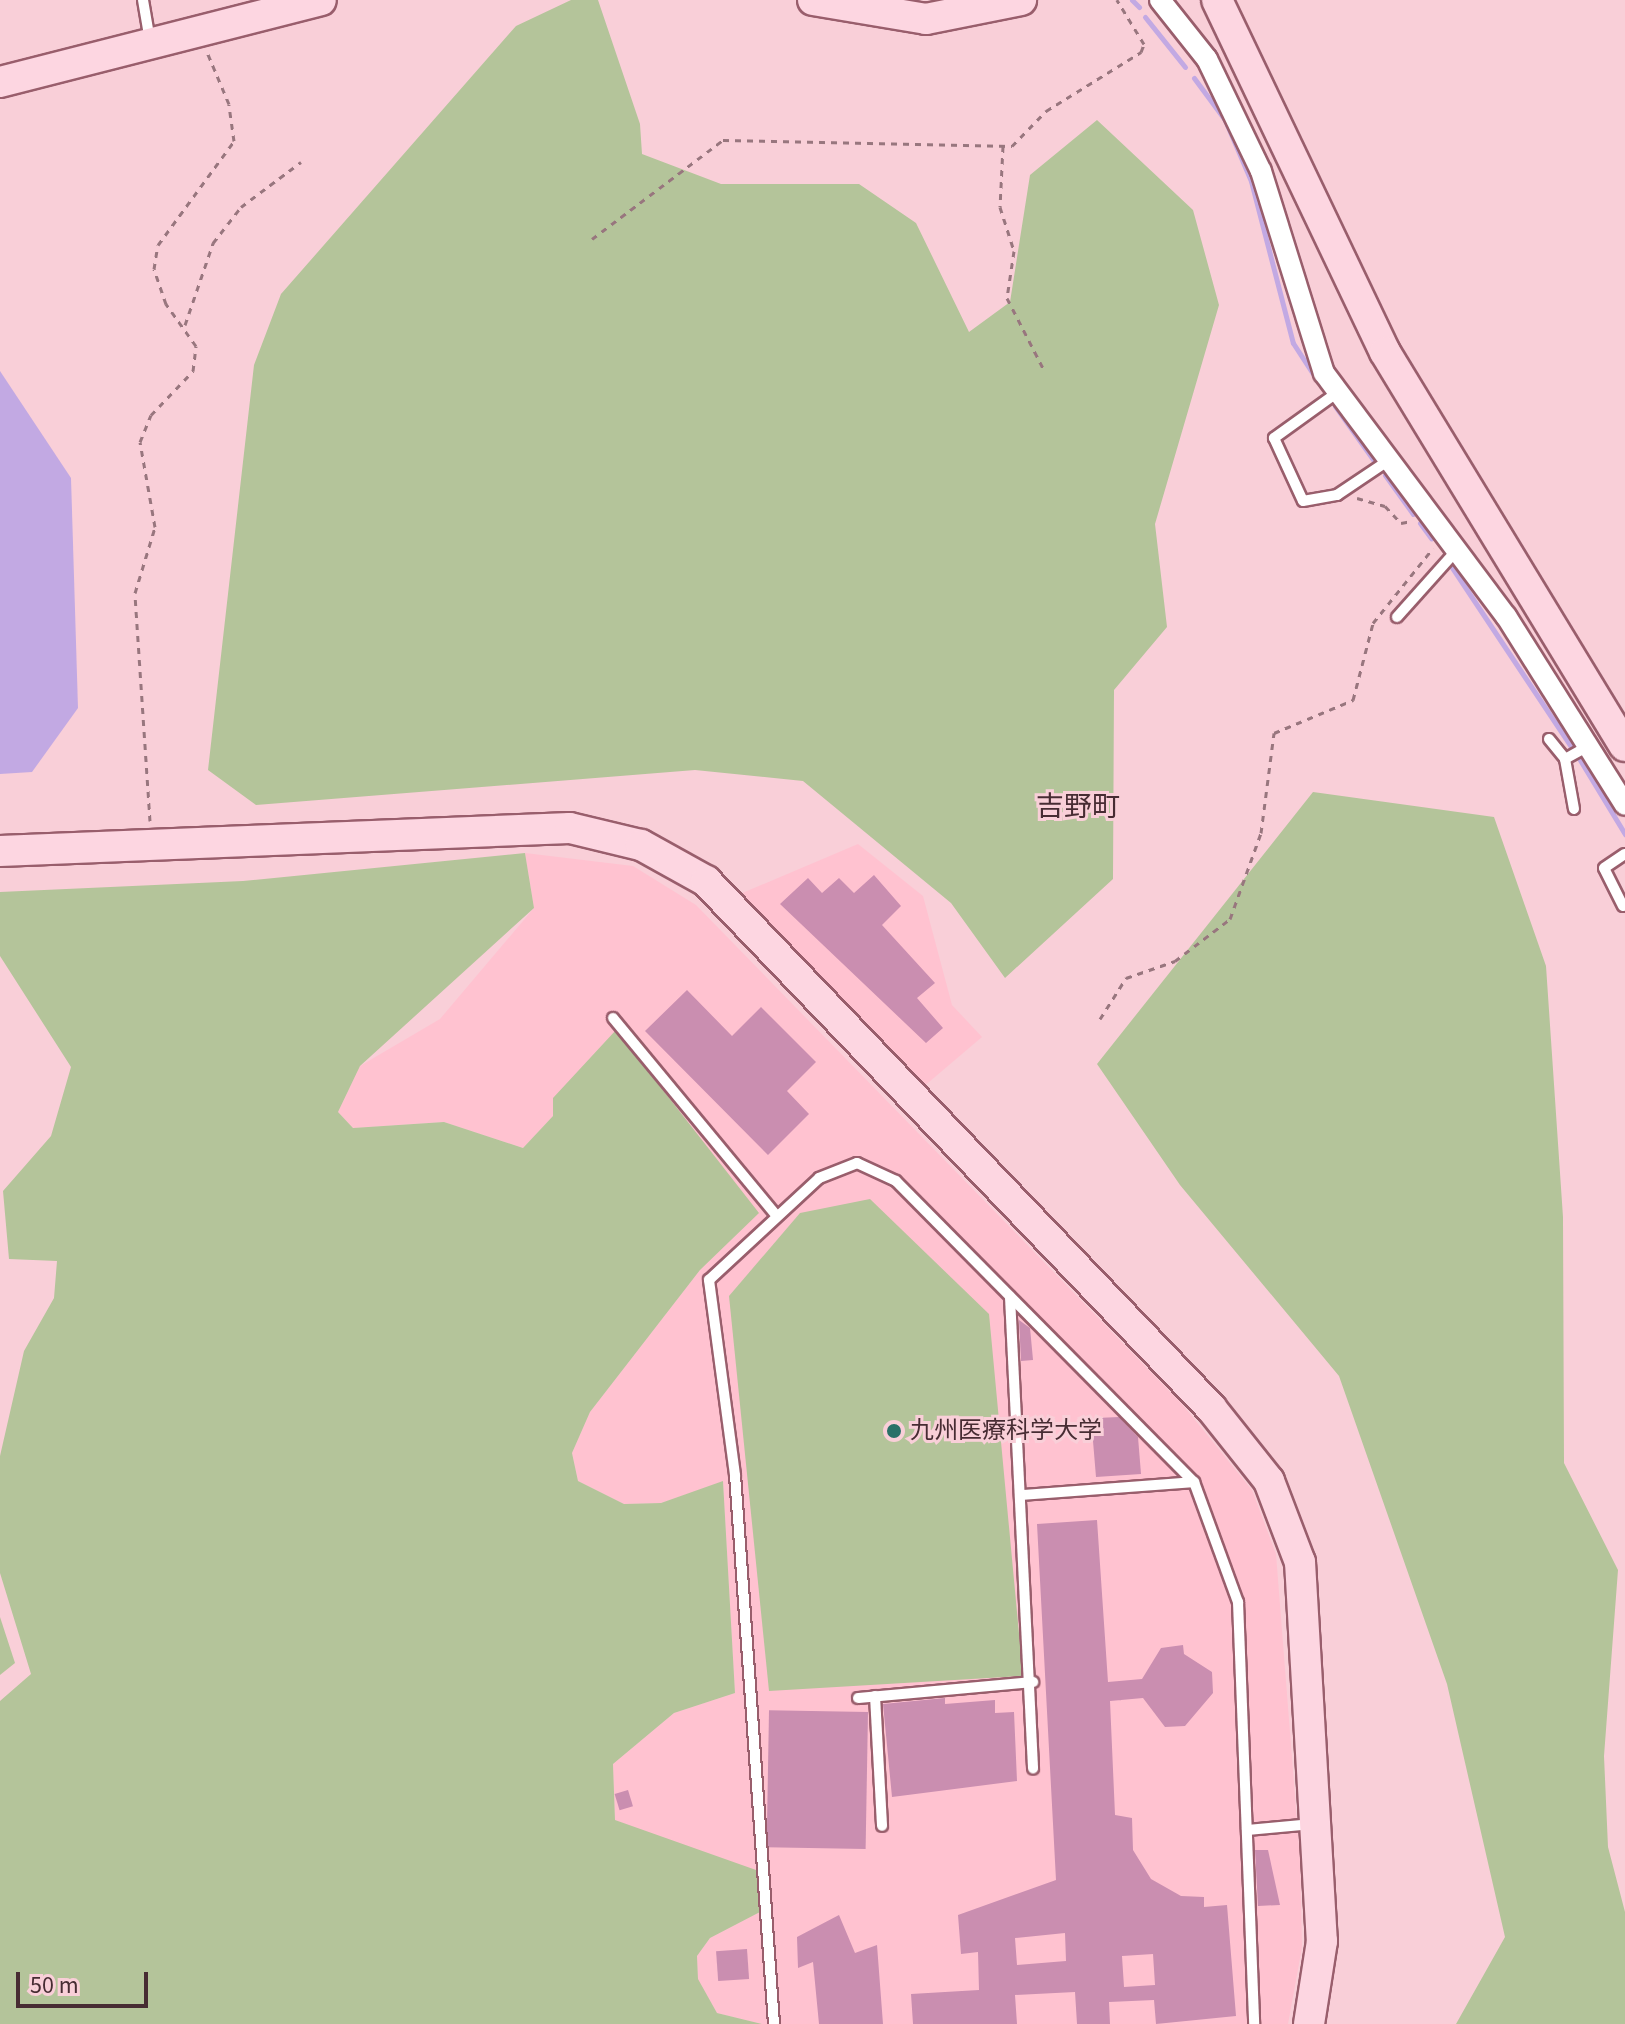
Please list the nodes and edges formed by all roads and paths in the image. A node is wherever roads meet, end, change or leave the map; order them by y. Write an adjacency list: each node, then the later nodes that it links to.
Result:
1 (143, 0): 11 (lane)
2 (321, 0): 9 (street)
3 (813, 0): 8 (street)
4 (1021, 0): 8 (street)
5 (1117, 0): 13 (path)
6 (1160, 0): 18 (street)
7 (1217, 0): 26 (street)
8 (984, 5)
9 (252, 8): 10 (street)
10 (197, 30): 11 (street); 16 (path)
11 (150, 42): 12 (street)
12 (0, 82)
13 (1003, 146): 15 (path); 17 (path)
14 (301, 162): 16 (path)
15 (592, 239)
16 (185, 325): 30 (path)
17 (1044, 370)
18 (1338, 392): 19 (street); 20 (lane)
19 (1389, 460): 20 (lane); 21 (street)
20 (1337, 495): 21 (path)
21 (1424, 511): 22 (street)
22 (1450, 544): 23 (lane); 25 (street); 35 (path)
23 (1397, 617)
24 (1549, 739): 27 (lane)
25 (1588, 746): 27 (lane); 28 (street)
26 (1625, 746)
27 (1565, 759): 29 (lane)
28 (1625, 805)
29 (1574, 809)
30 (151, 845): 31 (street); 44 (street)
31 (0, 851)
32 (1625, 854): 33 (lane)
33 (1623, 906)
34 (613, 1018): 36 (lane)
35 (1100, 1019)
36 (777, 1216): 37 (lane); 47 (lane)
37 (1010, 1297): 38 (lane); 39 (lane)
38 (1194, 1482): 39 (lane); 46 (lane)
39 (1022, 1495): 40 (lane)
40 (1033, 1682): 41 (lane); 43 (lane)
41 (875, 1696): 42 (lane); 45 (lane)
42 (858, 1698)
43 (1033, 1768)
44 (1316, 1824): 46 (lane); 49 (street)
45 (882, 1826)
46 (1247, 1830): 48 (lane)
47 (774, 2024)
48 (1254, 2024)
49 (1309, 2024)

